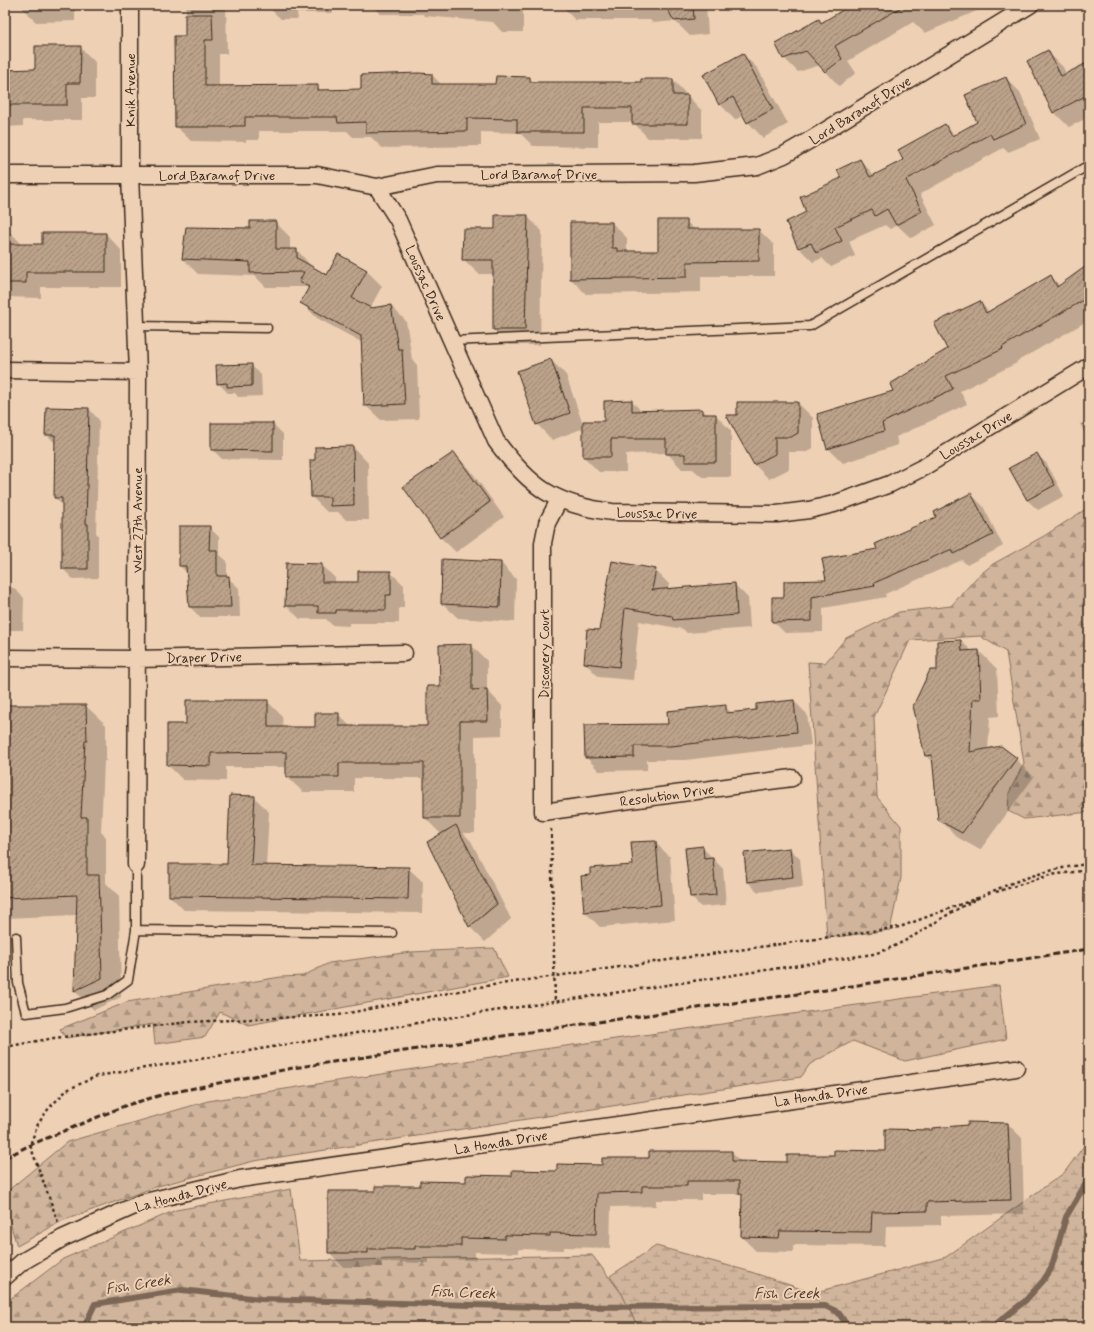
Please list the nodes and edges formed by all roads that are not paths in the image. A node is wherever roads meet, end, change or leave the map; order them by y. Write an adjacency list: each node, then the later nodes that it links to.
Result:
1 (130, 5): 5 (street, Knik Avenue)
2 (1030, 5): 6 (street, Lord Baranof Drive)
3 (1089, 165): 9 (lane)
4 (5, 175): 5 (street, Lord Baranof Drive)
5 (130, 176): 6 (street, Lord Baranof Drive); 7 (street, West 27th Avenue)
6 (377, 187): 9 (street, Loussac Drive)
7 (137, 326): 8 (lane); 12 (street, West 27th Avenue)
8 (267, 328)
9 (451, 340): 13 (street, Loussac Drive)
10 (1089, 366): 13 (street, Loussac Drive)
11 (5, 370): 12 (street)
12 (138, 372): 16 (street, West 27th Avenue)
13 (559, 500): 18 (street, Discovery Court)
14 (404, 653): 16 (street, Draper Drive)
15 (5, 658): 16 (street, Draper Drive)
16 (137, 659): 19 (street, West 27th Avenue)
17 (792, 778): 18 (street, Resolution Drive)
18 (546, 811)
19 (136, 865): 20 (lane)
20 (136, 930): 21 (lane); 22 (lane)
21 (392, 934)
22 (16, 937)
23 (1016, 1068): 24 (street, La Honda Drive)
24 (5, 1277)

